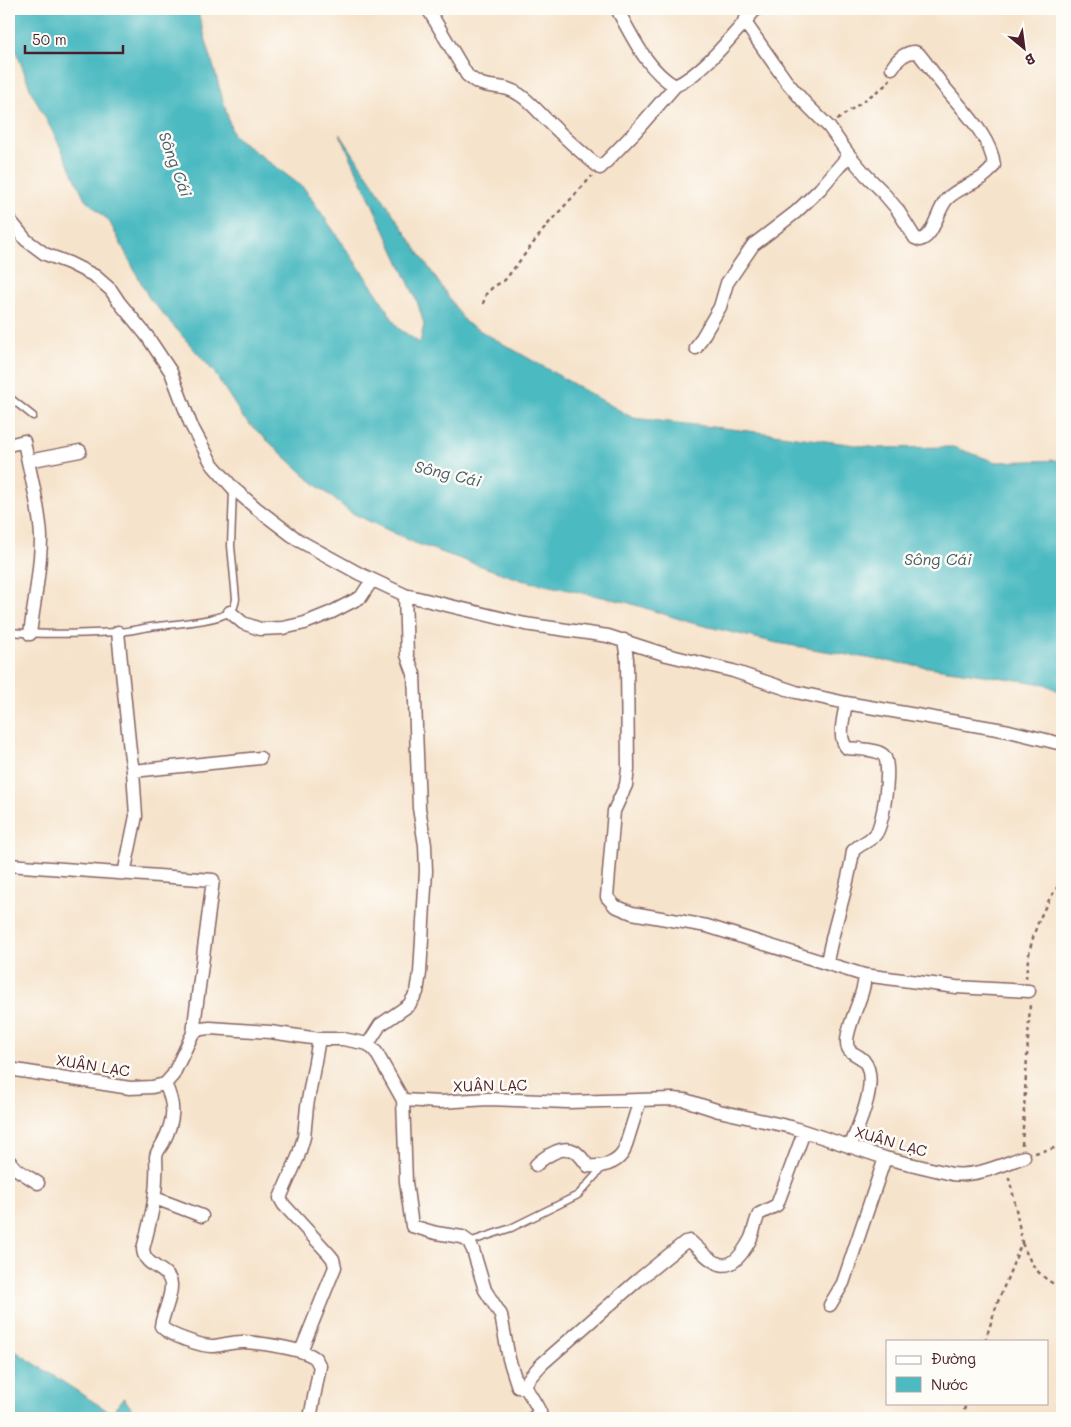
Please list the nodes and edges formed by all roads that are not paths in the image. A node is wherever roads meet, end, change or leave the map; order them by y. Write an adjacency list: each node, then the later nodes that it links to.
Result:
1 (428, 9): 6 (street)
2 (617, 9): 6 (street)
3 (756, 9): 4 (street)
4 (744, 21): 6 (street); 7 (street)
5 (892, 68): 7 (street)
6 (675, 86)
7 (848, 155): 9 (street)
8 (9, 219): 15 (street)
9 (696, 348)
10 (9, 397): 11 (lane)
11 (33, 416)
12 (9, 445): 14 (street)
13 (80, 450): 14 (street)
14 (28, 461): 21 (street)
15 (233, 488): 16 (street); 18 (lane)
16 (372, 580): 17 (street); 18 (street)
17 (405, 595): 22 (street); 34 (street)
18 (230, 612): 20 (lane)
19 (9, 632): 21 (lane)
20 (118, 632): 21 (lane); 26 (street)
21 (30, 634)
22 (624, 640): 23 (street); 29 (street)
23 (846, 703): 24 (street); 29 (street)
24 (1062, 744)
25 (260, 758): 26 (street)
26 (133, 772): 28 (street)
27 (9, 865): 28 (street)
28 (124, 874): 32 (street)
29 (827, 963): 30 (street)
30 (864, 975): 31 (street); 40 (street)
31 (1028, 991)
32 (193, 1033): 33 (street); 36 (street)
33 (319, 1039): 34 (street); 51 (street)
34 (368, 1044): 37 (street)
35 (9, 1069): 36 (street, XUÂN LẠC)
36 (165, 1084): 47 (street)
37 (403, 1100): 38 (street, XUÂN LẠC); 49 (street)
38 (640, 1100): 39 (street, XUÂN LẠC); 45 (street)
39 (804, 1132): 40 (street, XUÂN LẠC); 52 (street)
40 (850, 1147): 42 (street, XUÂN LẠC)
41 (1024, 1157): 42 (street, XUÂN LẠC)
42 (885, 1158): 50 (street)
43 (9, 1161): 46 (street)
44 (536, 1165): 45 (street)
45 (604, 1166): 49 (lane)
46 (38, 1183)
47 (155, 1198): 48 (street); 51 (street)
48 (202, 1216)
49 (469, 1242): 52 (street)
50 (830, 1305)
51 (301, 1351): 53 (street)
52 (525, 1387): 54 (street)
53 (310, 1418)
54 (533, 1418)

